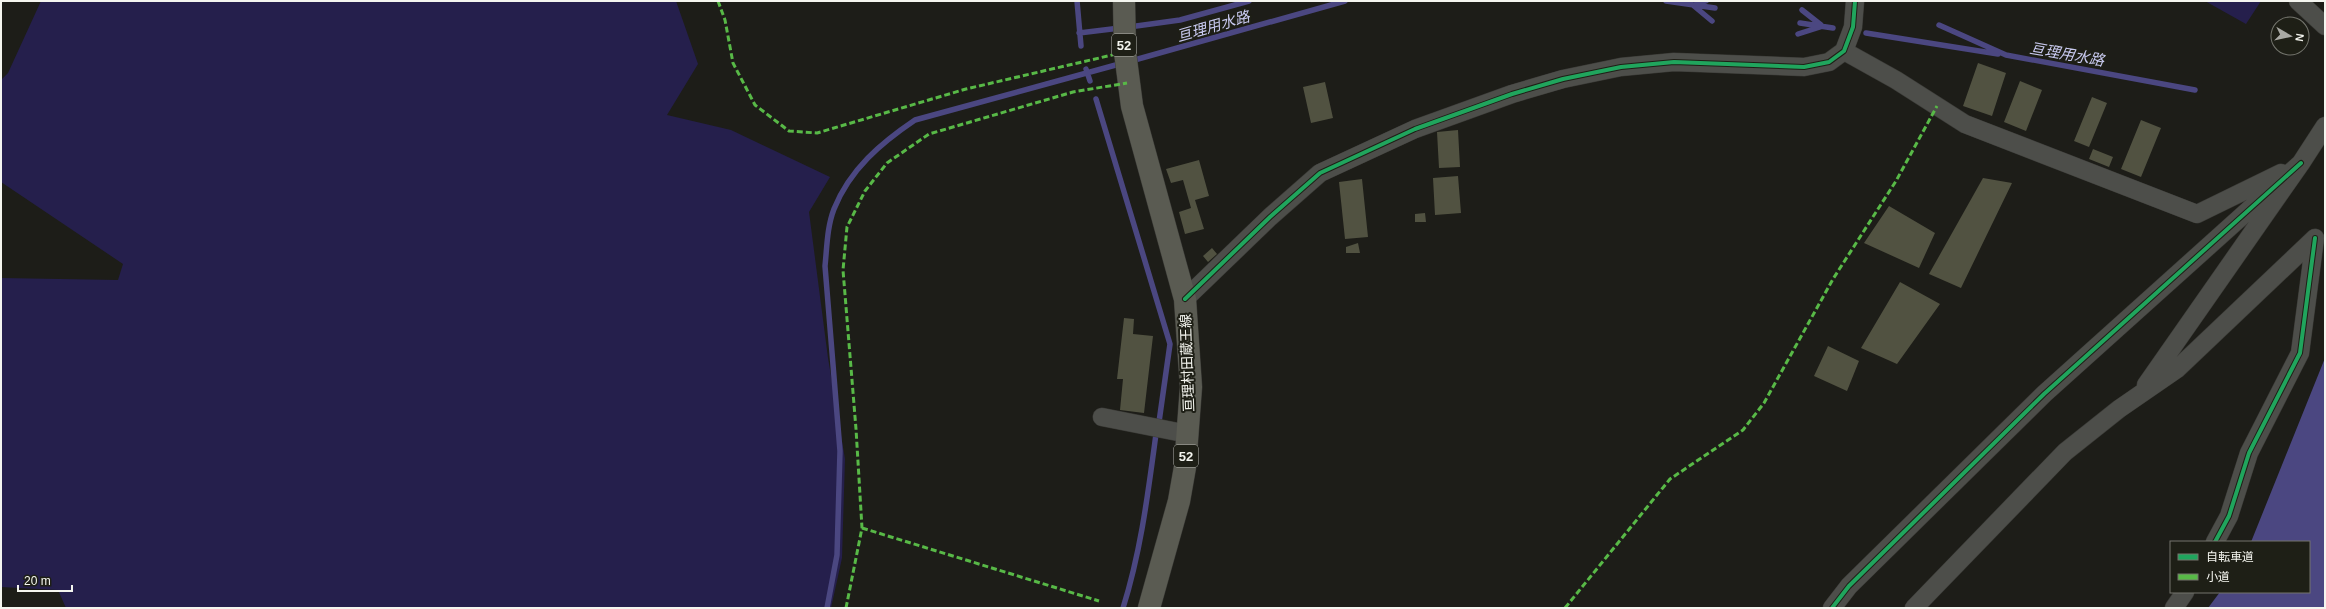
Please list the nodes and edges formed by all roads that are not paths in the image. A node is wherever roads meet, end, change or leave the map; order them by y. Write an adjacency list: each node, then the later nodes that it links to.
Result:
1 (1855, 1): 5 (street)
2 (2298, 1): 4 (street)
3 (1123, 5): 8 (main road, 亘理村田蔵王線 / 52)
4 (2325, 26)
5 (1844, 51): 7 (street); 8 (street)
6 (2325, 126): 7 (street)
7 (2301, 163): 9 (street); 15 (street)
8 (1184, 299): 11 (main road, 亘理村田蔵王線 / 52)
9 (2139, 395): 12 (street); 16 (street)
10 (1102, 417): 11 (street)
11 (1188, 434): 14 (main road, 亘理村田蔵王線 / 52)
12 (2216, 541)
13 (2184, 593): 17 (street)
14 (1150, 608)
15 (1832, 608)
16 (1914, 608)
17 (2174, 608)

